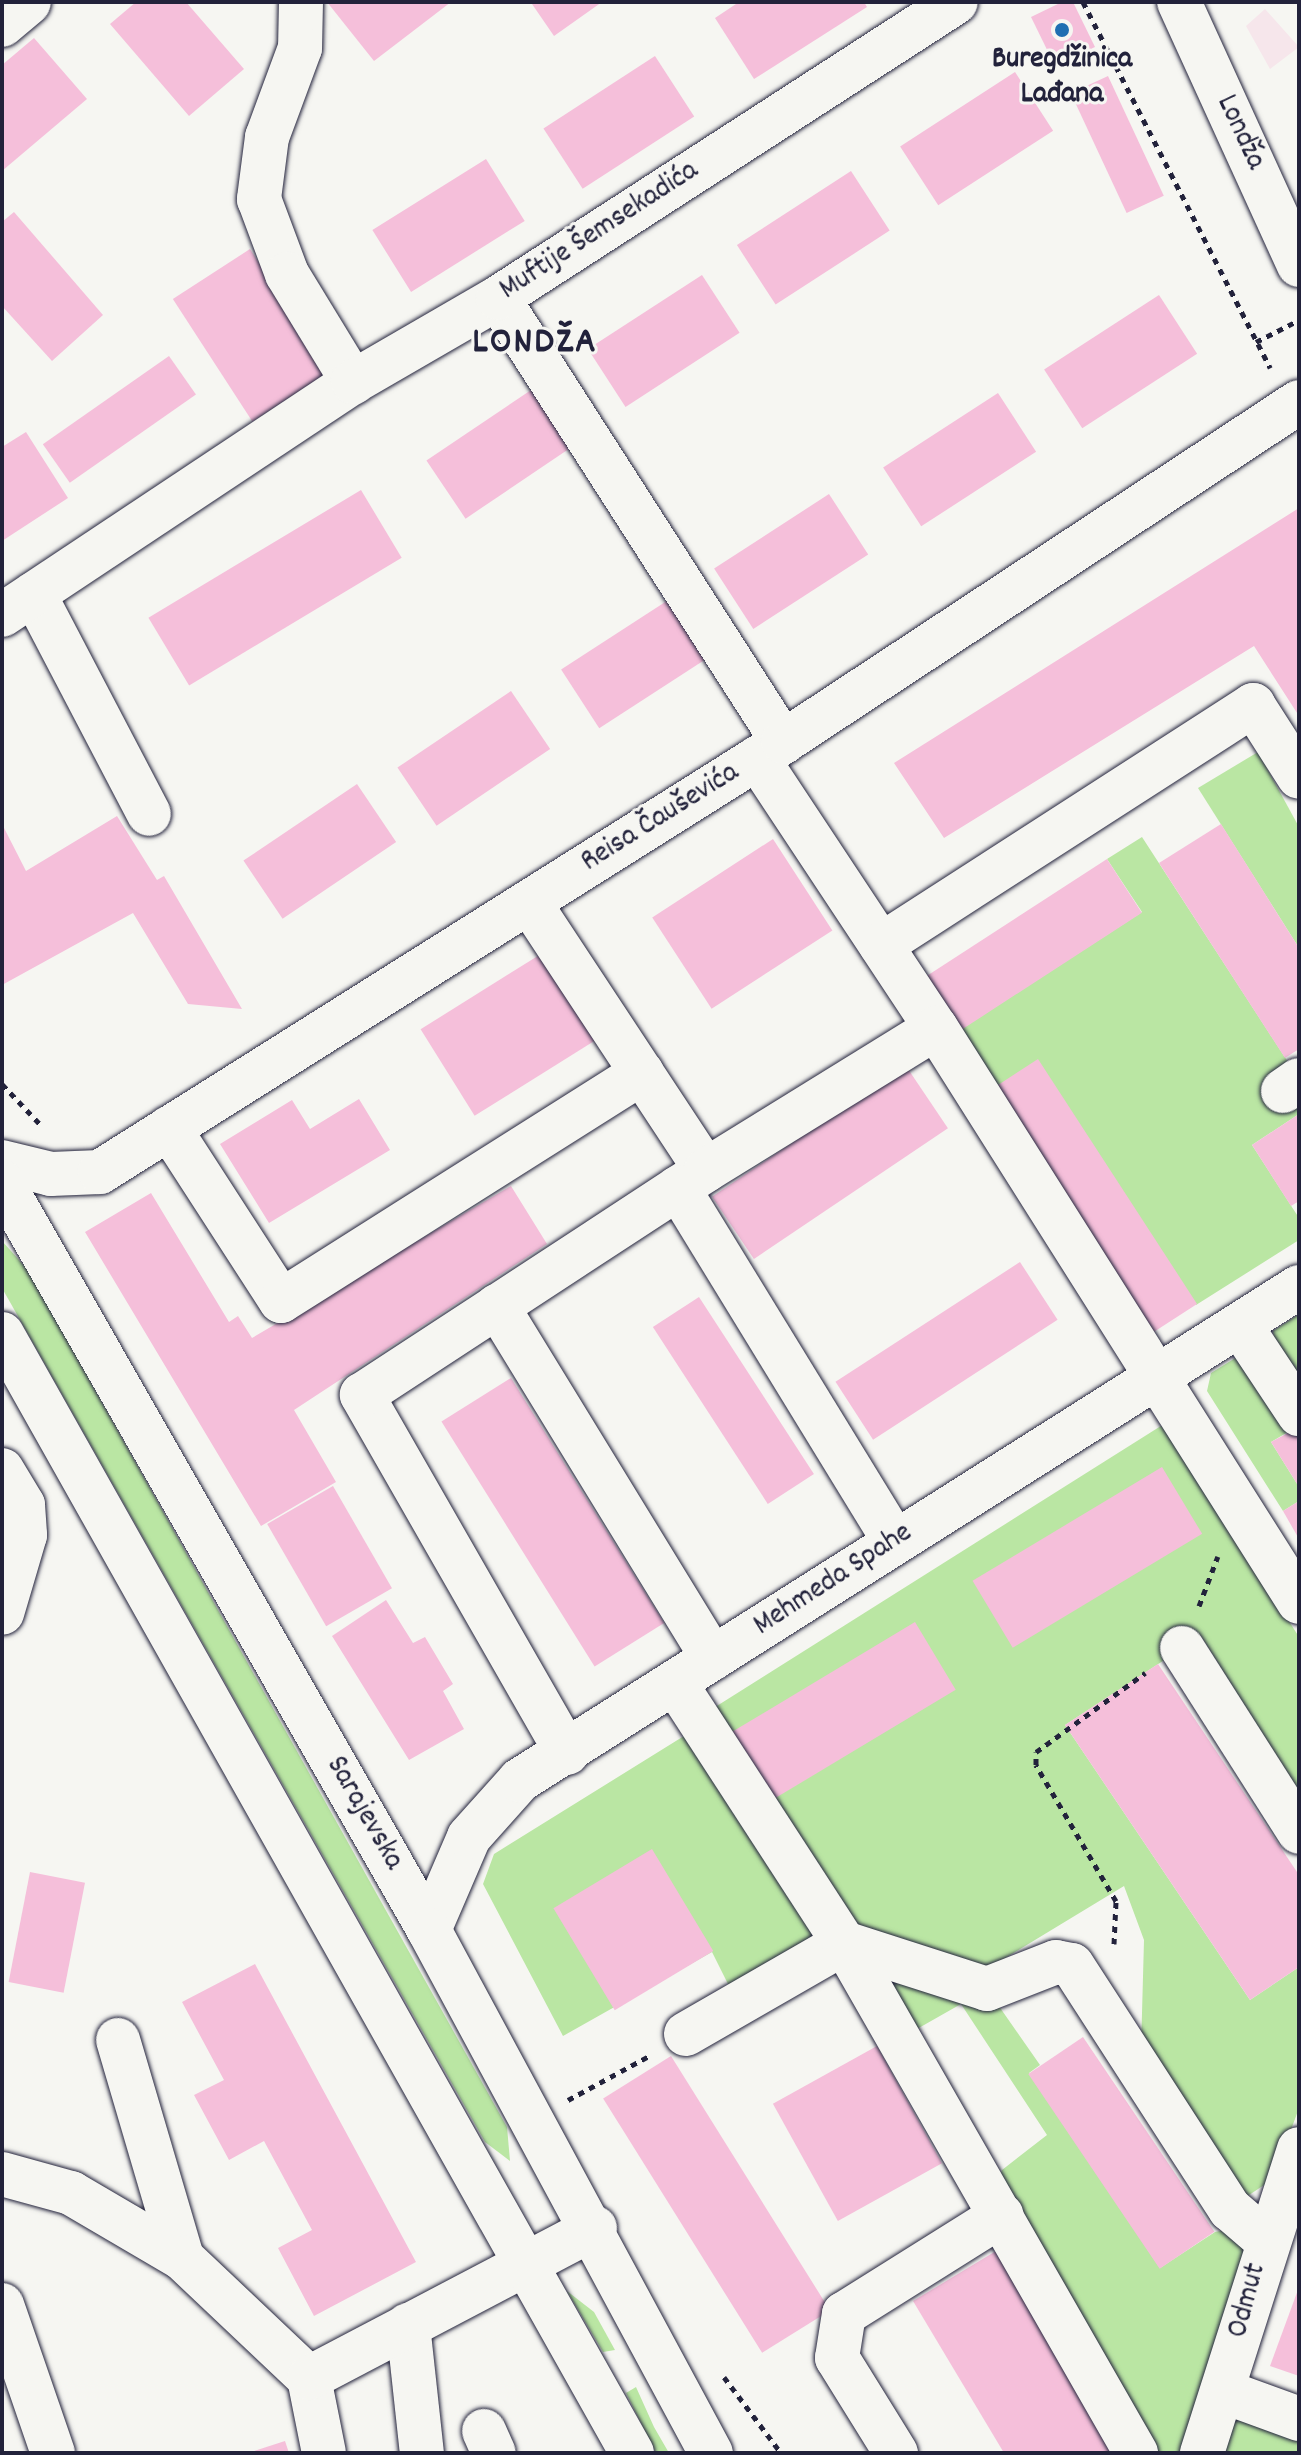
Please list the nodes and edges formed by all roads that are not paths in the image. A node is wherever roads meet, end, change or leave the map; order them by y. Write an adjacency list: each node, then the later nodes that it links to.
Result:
1 (29, 2): 5 (street)
2 (301, 2): 8 (street)
3 (956, 2): 7 (street, Muftije Šemsekadića)
4 (1179, 2): 6 (street, Londža)
5 (2, 25)
6 (1299, 265)
7 (498, 298): 8 (street, Muftije Šemsekadića); 11 (street)
8 (353, 382): 10 (street, Muftije Šemsekadića)
9 (1295, 404): 11 (street, Reisa Čauševića)
10 (18, 605): 13 (street)
11 (770, 750): 14 (street, Reisa Čauševića); 15 (street)
12 (1299, 777): 15 (street)
13 (149, 814)
14 (529, 902): 17 (street); 18 (street, Reisa Čauševića)
15 (881, 945): 16 (street)
16 (936, 1028): 20 (street); 26 (street)
17 (642, 1073): 18 (street); 20 (street)
18 (169, 1128): 19 (street, Reisa Čauševića)
19 (2, 1162)
20 (692, 1179): 23 (street); 29 (street)
21 (2, 1182): 37 (street, Sarajevska)
22 (1299, 1287): 24 (street, Mehmeda Spahe)
23 (497, 1306): 33 (street); 35 (street)
24 (1240, 1325): 26 (street, Mehmeda Spahe); 27 (street)
25 (2, 1334): 47 (street)
26 (1158, 1377): 29 (street, Mehmeda Spahe); 30 (street)
27 (1299, 1414)
28 (2, 1470): 31 (street)
29 (895, 1542): 33 (street, Mehmeda Spahe)
30 (1299, 1602)
31 (2, 1613)
32 (1182, 1648): 36 (street)
33 (713, 1658): 34 (street, Mehmeda Spahe)
34 (675, 1683): 35 (street, Mehmeda Spahe); 38 (street)
35 (567, 1753): 37 (street, Mehmeda Spahe)
36 (1299, 1832)
37 (429, 1930): 44 (street, Sarajevska)
38 (844, 1943): 40 (street); 43 (street); 45 (street)
39 (118, 2040): 46 (street)
40 (668, 2044)
41 (1299, 2149): 45 (street, Odmut)
42 (2, 2174): 46 (street)
43 (1002, 2215): 59 (street); 60 (street)
44 (595, 2228): 47 (street); 58 (street, Sarajevska)
45 (1265, 2239): 51 (street, Odmut)
46 (182, 2258): 50 (street)
47 (525, 2264): 49 (street); 57 (street)
48 (2, 2305): 54 (street)
49 (408, 2325): 50 (street); 56 (street)
50 (309, 2378): 55 (street)
51 (1225, 2392): 52 (street); 53 (street, Odmut)
52 (1299, 2419)
53 (1195, 2447)
54 (53, 2453)
55 (324, 2453)
56 (422, 2453)
57 (632, 2453)
58 (711, 2453)
59 (896, 2453)
60 (1136, 2453)

